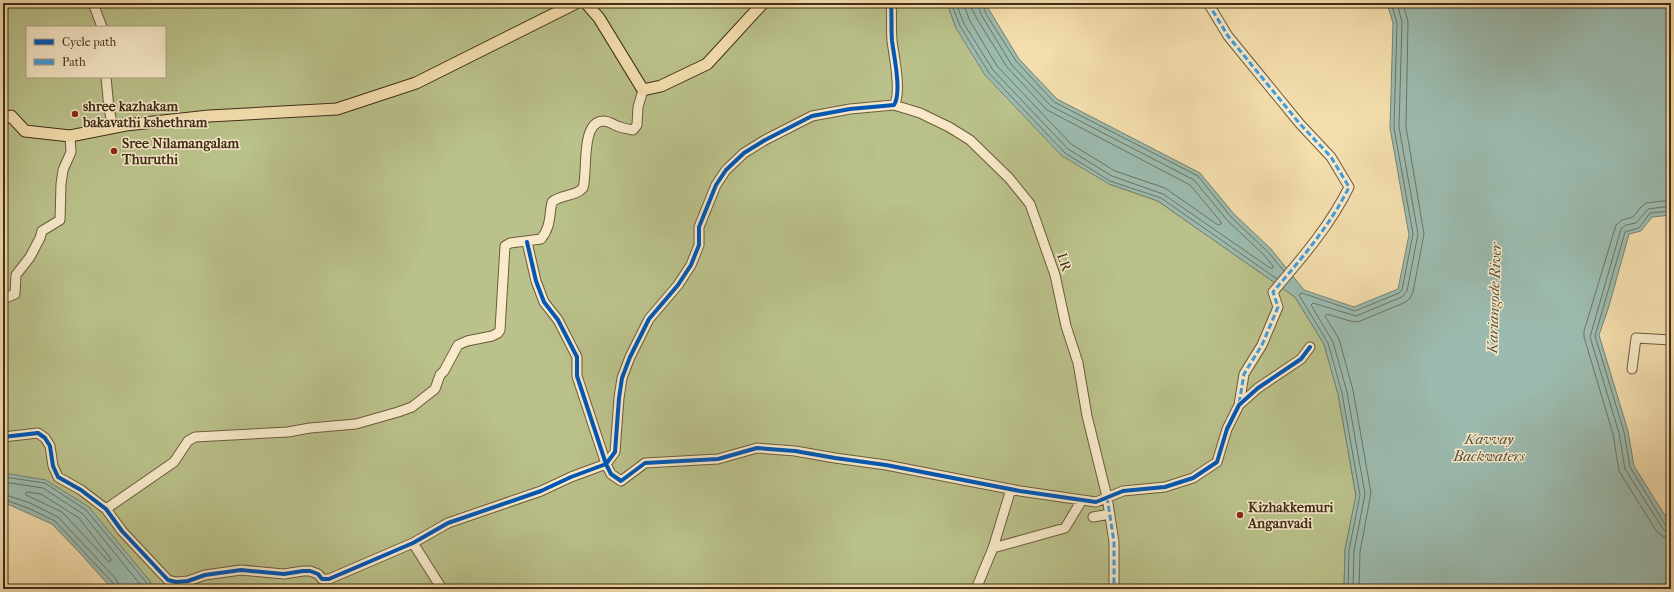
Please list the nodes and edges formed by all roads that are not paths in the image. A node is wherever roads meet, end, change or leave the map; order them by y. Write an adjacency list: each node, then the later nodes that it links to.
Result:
1 (93, 3): 7 (street)
2 (576, 3): 12 (main road)
3 (586, 3): 9 (main road)
4 (763, 3): 9 (main road)
5 (891, 3): 10 (street)
6 (1208, 3): 19 (street)
7 (102, 26)
8 (106, 78): 12 (street)
9 (643, 90): 14 (street)
10 (894, 106): 21 (street, LR); 23 (street, LR)
11 (3, 118): 13 (main road)
12 (113, 128): 13 (main road)
13 (70, 136): 15 (street)
14 (527, 242): 21 (street); 25 (street)
15 (3, 299)
16 (1671, 340): 18 (street)
17 (1310, 347): 19 (street)
18 (1632, 369)
19 (1239, 405): 23 (street)
20 (3, 437): 25 (street)
21 (606, 464): 22 (street); 28 (street)
22 (1012, 489): 24 (street); 29 (street)
23 (1108, 497): 24 (street); 26 (street, LR)
24 (1082, 500): 29 (street)
25 (106, 509): 28 (street)
26 (1110, 514): 27 (street); 32 (street, LR)
27 (1093, 517)
28 (413, 543): 30 (street)
29 (993, 548): 31 (street)
30 (442, 589)
31 (976, 589)
32 (1114, 589)

